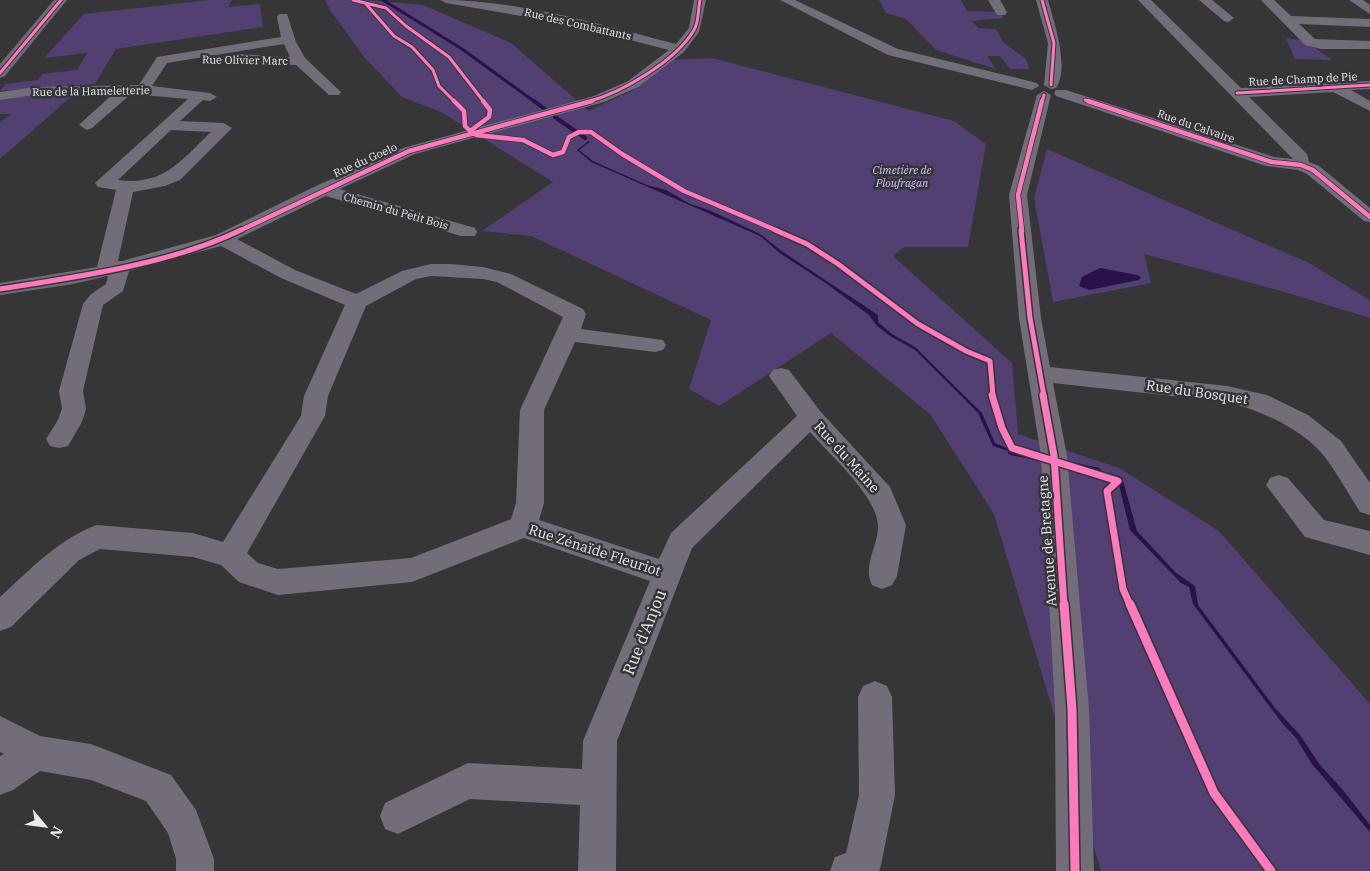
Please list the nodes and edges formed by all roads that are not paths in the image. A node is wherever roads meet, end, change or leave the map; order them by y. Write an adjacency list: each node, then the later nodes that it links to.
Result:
1 (61, 0): 24 (main road)
2 (446, 0): 21 (street, Rue des Combattants)
3 (700, 0): 21 (street, Rue du Goelo)
4 (786, 0): 29 (street, Rue du Calvaire)
5 (994, 0): 14 (street)
6 (1042, 0): 29 (street, Avenue de Bretagne)
7 (1144, 0): 31 (street)
8 (1205, 0): 16 (street)
9 (1267, 0): 11 (street)
10 (1355, 0): 12 (street)
11 (1278, 8): 13 (street); 17 (street)
12 (1370, 10)
13 (1342, 11)
14 (1001, 12)
15 (283, 17): 19 (street, Rue Olivier Marc)
16 (1228, 18)
17 (1288, 20): 18 (street); 20 (street)
18 (1370, 23)
19 (286, 40): 22 (street, Rue Olivier Marc); 23 (street, Rue Olivier Marc)
20 (1370, 46)
21 (680, 49): 38 (street, Rue du Goelo)
22 (214, 54): 23 (street, Rue Olivier Marc); 27 (street, Rue Olivier Marc)
23 (299, 61): 30 (street, Rue Olivier Marc)
24 (0, 73)
25 (1370, 85): 26 (street, Rue de Champ de Pie)
26 (1335, 87): 31 (street, Rue de Champ de Pie); 33 (street)
27 (143, 89): 28 (street, Rue de la Hameletterie); 35 (street, Rue de la Hameletterie)
28 (126, 90): 32 (street, Rue de la Hameletterie); 34 (street)
29 (1047, 90): 36 (street, Rue du Calvaire); 47 (street, Avenue de Bretagne)
30 (334, 92)
31 (1237, 93): 36 (street)
32 (0, 96)
33 (1370, 107)
34 (87, 124)
35 (167, 125): 37 (street); 37 (street)
36 (1301, 164): 39 (street)
37 (125, 188): 42 (street)
38 (324, 189): 40 (street, Chemin du Petit Bois); 41 (street, Rue du Goelo)
39 (1370, 217)
40 (468, 232)
41 (223, 238): 42 (street, Rue du Goelo); 44 (street)
42 (113, 268): 43 (street, Rue du Goelo); 50 (street)
43 (0, 289)
44 (356, 302): 45 (street); 55 (street)
45 (568, 334): 46 (street); 53 (street)
46 (655, 345)
47 (1040, 374): 52 (street, Rue du Bosquet); 68 (street, Avenue de Bretagne)
48 (781, 376): 49 (street, Rue du Maine)
49 (811, 417): 56 (street, Rue d'Anjou); 57 (street, Rue du Maine)
50 (58, 439)
51 (1279, 485): 54 (street)
52 (1370, 504)
53 (523, 526): 55 (street, Rue Zénaïde Fleuriot); 56 (street, Rue Zénaïde Fleuriot)
54 (1370, 543)
55 (230, 556): 58 (street, Rue Zénaïde Fleuriot)
56 (668, 574): 63 (street, Rue d'Anjou)
57 (882, 576)
58 (0, 617)
59 (875, 697): 67 (street)
60 (0, 734): 61 (street)
61 (36, 753): 62 (street); 65 (street)
62 (0, 777)
63 (598, 788): 64 (street); 66 (street, Rue d'Anjou)
64 (398, 816)
65 (195, 871)
66 (597, 871)
67 (849, 871)
68 (1075, 871)

